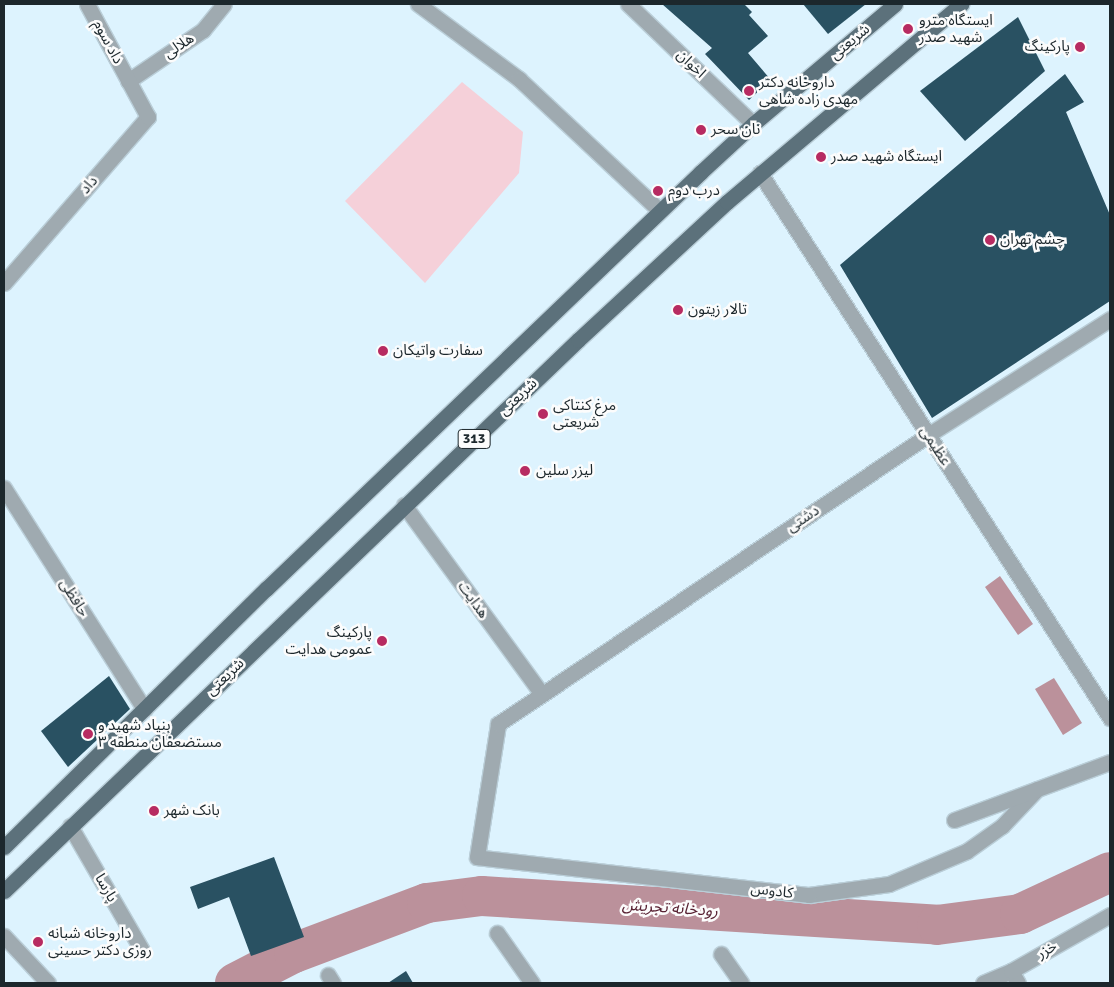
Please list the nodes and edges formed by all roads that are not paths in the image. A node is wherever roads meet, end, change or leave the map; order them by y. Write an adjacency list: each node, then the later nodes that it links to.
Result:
1 (87, 4): 7 (street, داد سوم)
2 (224, 4): 7 (street, هلالی)
3 (418, 4): 10 (street)
4 (628, 4): 8 (street, اخوان)
5 (895, 4): 8 (main road, شریعتی / 313)
6 (961, 4): 9 (main road, شریعتی / 313)
7 (128, 81): 11 (street, داد)
8 (753, 124): 10 (main road, شریعتی / 313)
9 (760, 173): 13 (street, عظیمی); 15 (main road, شریعتی / 313)
10 (660, 211): 17 (main road, شریعتی / 313)
11 (5, 278)
12 (1110, 318): 13 (street, دشتی)
13 (928, 434): 16 (street, دشتی); 18 (street, عظیمی)
14 (4, 488): 17 (street, حافظی)
15 (404, 505): 16 (street, هدایت); 22 (main road, شریعتی / 313)
16 (542, 694): 24 (street, دشتی)
17 (144, 709): 23 (main road, شریعتی / 313)
18 (1110, 718)
19 (1110, 762): 20 (street, کادوس)
20 (1037, 789): 21 (street, کادوس); 24 (street, کادوس)
21 (954, 820)
22 (70, 826): 25 (main road, شریعتی / 313); 29 (street, پارسا)
23 (4, 846)
24 (477, 857)
25 (4, 891)
26 (1110, 915): 31 (street, خزر)
27 (497, 932): 33 (street)
28 (4, 936): 32 (street)
29 (142, 950)
30 (721, 954): 34 (street)
31 (1014, 977): 35 (street, خزر)
32 (48, 983)
33 (532, 983)
34 (741, 983)
35 (983, 983)

